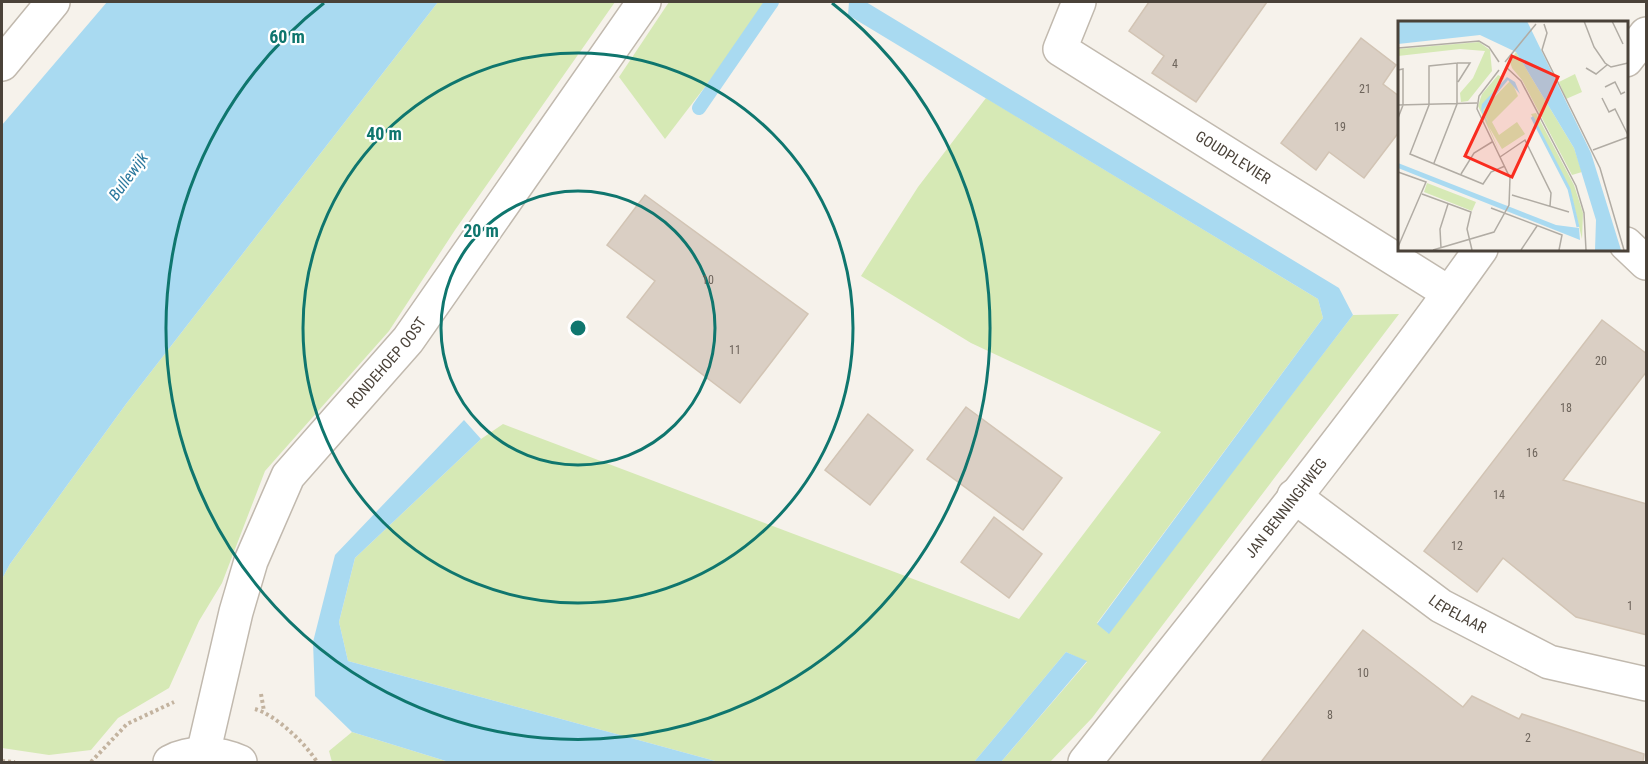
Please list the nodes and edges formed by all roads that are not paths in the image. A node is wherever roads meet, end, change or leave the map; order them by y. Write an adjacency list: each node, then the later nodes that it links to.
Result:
1 (53, 2): 6 (street)
2 (644, 2): 13 (street, RONDEHOEP OOST)
3 (1079, 2): 10 (street, GOUDPLEVIER)
4 (1647, 34): 5 (street)
5 (1627, 59)
6 (2, 64)
7 (1627, 245): 9 (street)
8 (1480, 250): 10 (street, JAN BENNINGHWEG)
9 (1647, 263)
10 (1449, 293): 11 (street, JAN BENNINGHWEG)
11 (1294, 496): 12 (street, LEPELAAR); 16 (street, JAN BENNINGHWEG)
12 (1647, 684)
13 (204, 754): 14 (street); 15 (street)
14 (170, 762)
15 (240, 762)
16 (1085, 762)

